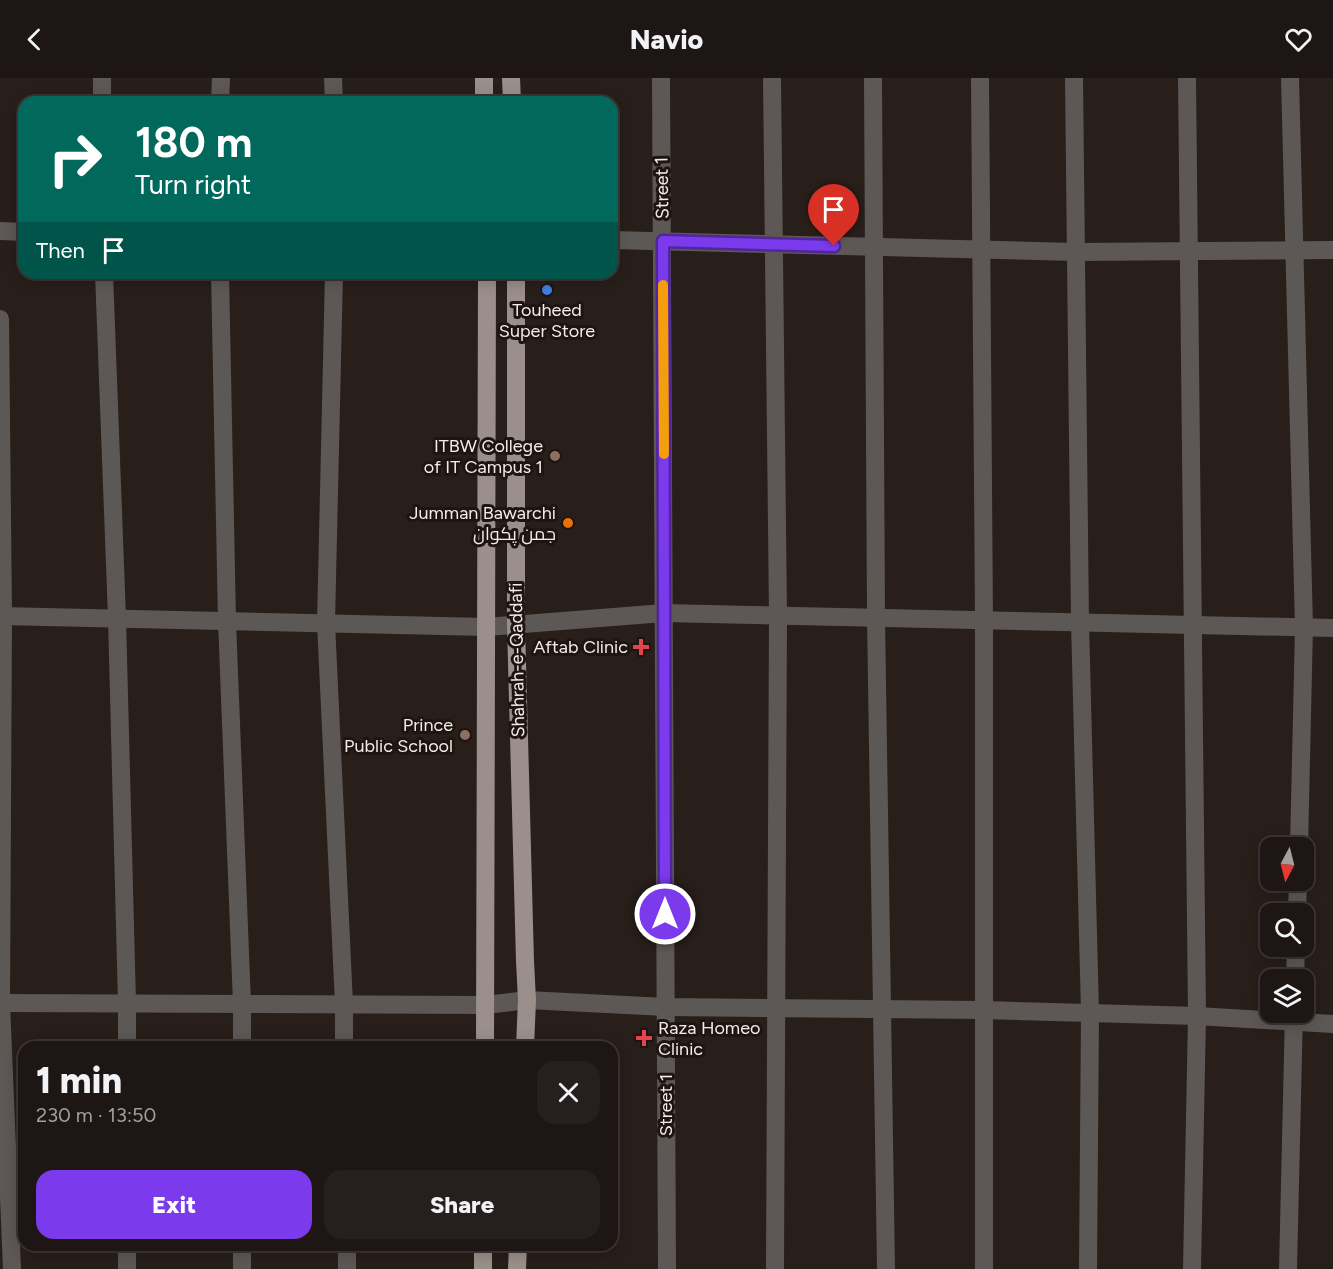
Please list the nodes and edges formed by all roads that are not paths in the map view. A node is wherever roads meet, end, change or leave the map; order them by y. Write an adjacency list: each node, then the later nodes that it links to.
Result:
1 (102, 78): 13 (street)
2 (221, 78): 14 (street)
3 (333, 78): 15 (street)
4 (484, 78): 16 (main road)
5 (511, 78): 17 (main road)
6 (661, 78): 21 (street, Street 1)
7 (772, 78): 22 (street)
8 (873, 78): 23 (street)
9 (980, 78): 24 (street)
10 (1074, 78): 28 (street)
11 (1187, 78): 27 (street)
12 (1290, 78): 26 (street)
13 (102, 96)
14 (220, 96)
15 (334, 96)
16 (484, 96)
17 (512, 96)
18 (0, 231): 19 (street)
19 (18, 232)
20 (618, 240): 21 (street)
21 (663, 241): 22 (street); 35 (street, Street 1)
22 (774, 244): 23 (street); 36 (street)
23 (874, 247): 24 (street); 38 (street)
24 (981, 249): 28 (street); 40 (street)
25 (1333, 249): 26 (street)
26 (1294, 250): 27 (street); 47 (street)
27 (1189, 251): 28 (street); 45 (street)
28 (1076, 252): 42 (street)
29 (104, 279): 39 (street)
30 (220, 279): 41 (street)
31 (334, 279): 43 (street)
32 (487, 279): 46 (main road, Shahrah-e-Qaddafi)
33 (516, 279): 44 (main road, Shahrah-e-Qaddafi)
34 (0, 319): 37 (street)
35 (664, 613): 36 (street); 44 (street); 56 (street, Street 1)
36 (778, 615): 38 (street); 57 (street)
37 (2, 616): 39 (street); 51 (street)
38 (876, 617): 40 (street); 58 (street)
39 (117, 618): 41 (street); 52 (street)
40 (984, 620): 42 (street); 59 (street)
41 (226, 621): 43 (street); 53 (street)
42 (1080, 622): 45 (street); 60 (street)
43 (326, 623): 46 (street); 54 (street)
44 (516, 625): 46 (street); 50 (main road, Shahrah-e-Qaddafi)
45 (1193, 625): 47 (street); 61 (street)
46 (486, 627): 55 (main road, Shahrah-e-Qaddafi)
47 (1304, 627): 48 (street); 49 (street)
48 (1333, 628)
49 (1299, 837)
50 (527, 1000): 55 (street); 56 (street); 70 (main road, Shahrah-e-Qaddafi)
51 (1, 1003): 52 (street); 76 (street)
52 (128, 1003): 53 (street); 66 (street)
53 (242, 1004): 54 (street); 67 (street)
54 (344, 1004): 55 (street); 68 (street)
55 (486, 1005): 69 (main road, Shahrah-e-Qaddafi)
56 (666, 1007): 57 (street); 82 (street, Street 1)
57 (777, 1008): 58 (street); 83 (street)
58 (883, 1009): 59 (street); 84 (street)
59 (984, 1010): 60 (street); 85 (street)
60 (1090, 1013): 61 (street); 86 (street)
61 (1197, 1016): 62 (street); 87 (street)
62 (1260, 1017)
63 (1314, 1021): 65 (street)
64 (1294, 1023): 88 (street)
65 (1333, 1024)
66 (127, 1041)
67 (242, 1041)
68 (344, 1041)
69 (485, 1041)
70 (525, 1041)
71 (127, 1251): 77 (street)
72 (242, 1251): 78 (street)
73 (347, 1251): 79 (street)
74 (483, 1251): 80 (main road)
75 (518, 1251): 81 (main road)
76 (12, 1269)
77 (127, 1269)
78 (242, 1269)
79 (347, 1269)
80 (483, 1269)
81 (517, 1269)
82 (667, 1269)
83 (775, 1269)
84 (886, 1269)
85 (984, 1269)
86 (1088, 1269)
87 (1192, 1269)
88 (1288, 1269)

